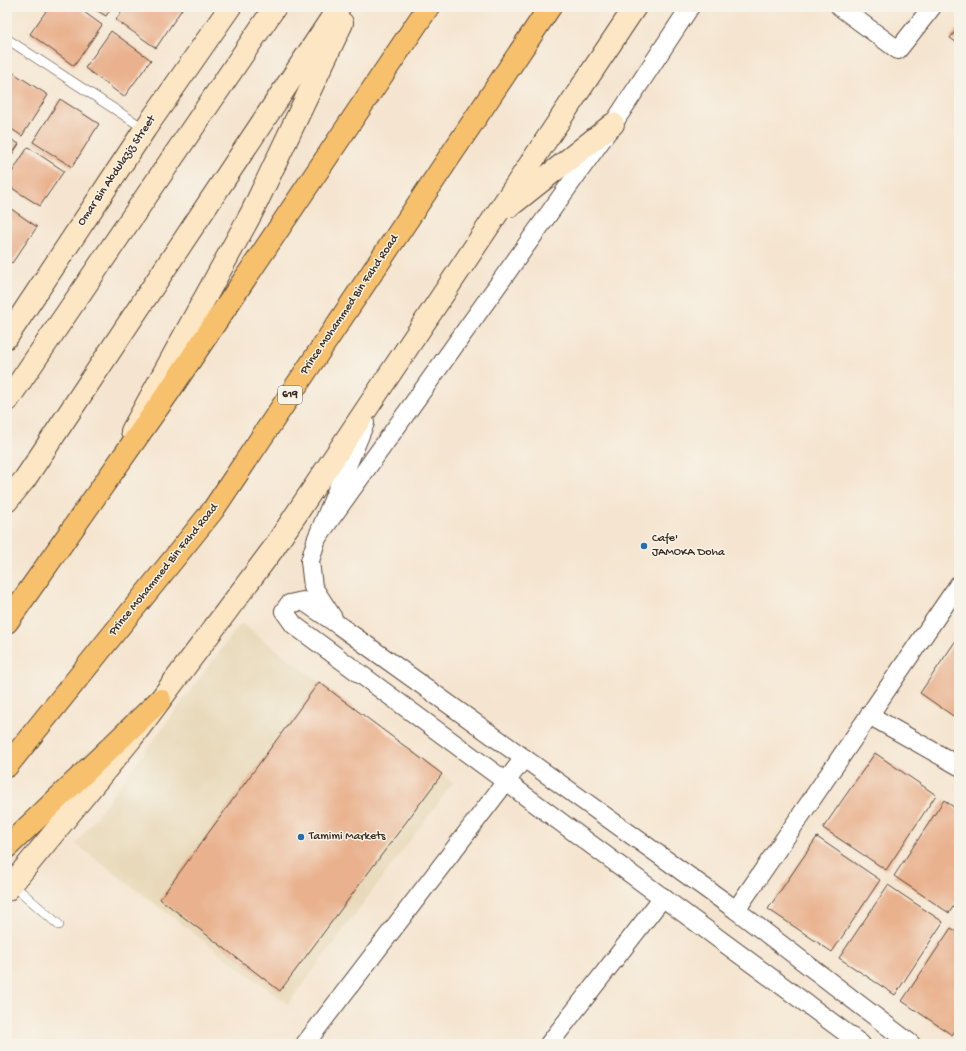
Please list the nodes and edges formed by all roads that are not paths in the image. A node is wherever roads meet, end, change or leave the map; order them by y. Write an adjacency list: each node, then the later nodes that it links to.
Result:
1 (230, 7): 13 (main road, Omar Bin Abdulaziz Street)
2 (275, 7): 17 (main road)
3 (339, 7): 19 (main road)
4 (349, 7): 18 (main road)
5 (428, 7): 18 (highway)
6 (550, 7): 27 (highway, Prince Mohammed Bin Fahd Road / 619)
7 (635, 7): 14 (main road)
8 (690, 7): 12 (street)
9 (840, 7): 10 (street)
10 (932, 7)
11 (7, 39): 13 (lane)
12 (613, 124): 14 (main road); 20 (street)
13 (145, 129): 15 (main road, Omar Bin Abdulaziz Street)
14 (493, 219): 16 (main road)
15 (7, 337)
16 (379, 390): 20 (street); 24 (main road)
17 (7, 401)
18 (99, 491): 22 (highway)
19 (7, 501)
20 (317, 538): 23 (street)
21 (959, 584): 25 (street)
22 (7, 622)
23 (337, 624): 26 (street); 29 (street)
24 (160, 700): 30 (highway); 31 (main road)
25 (869, 715): 28 (street); 33 (street)
26 (524, 758): 29 (street); 33 (street)
27 (7, 766)
28 (959, 766)
29 (506, 781): 32 (street); 35 (street)
30 (7, 847)
31 (10, 887): 34 (lane)
32 (663, 897): 36 (street); 37 (street)
33 (736, 910): 38 (street)
34 (59, 925)
35 (305, 1044)
36 (549, 1044)
37 (861, 1044)
38 (911, 1044)

